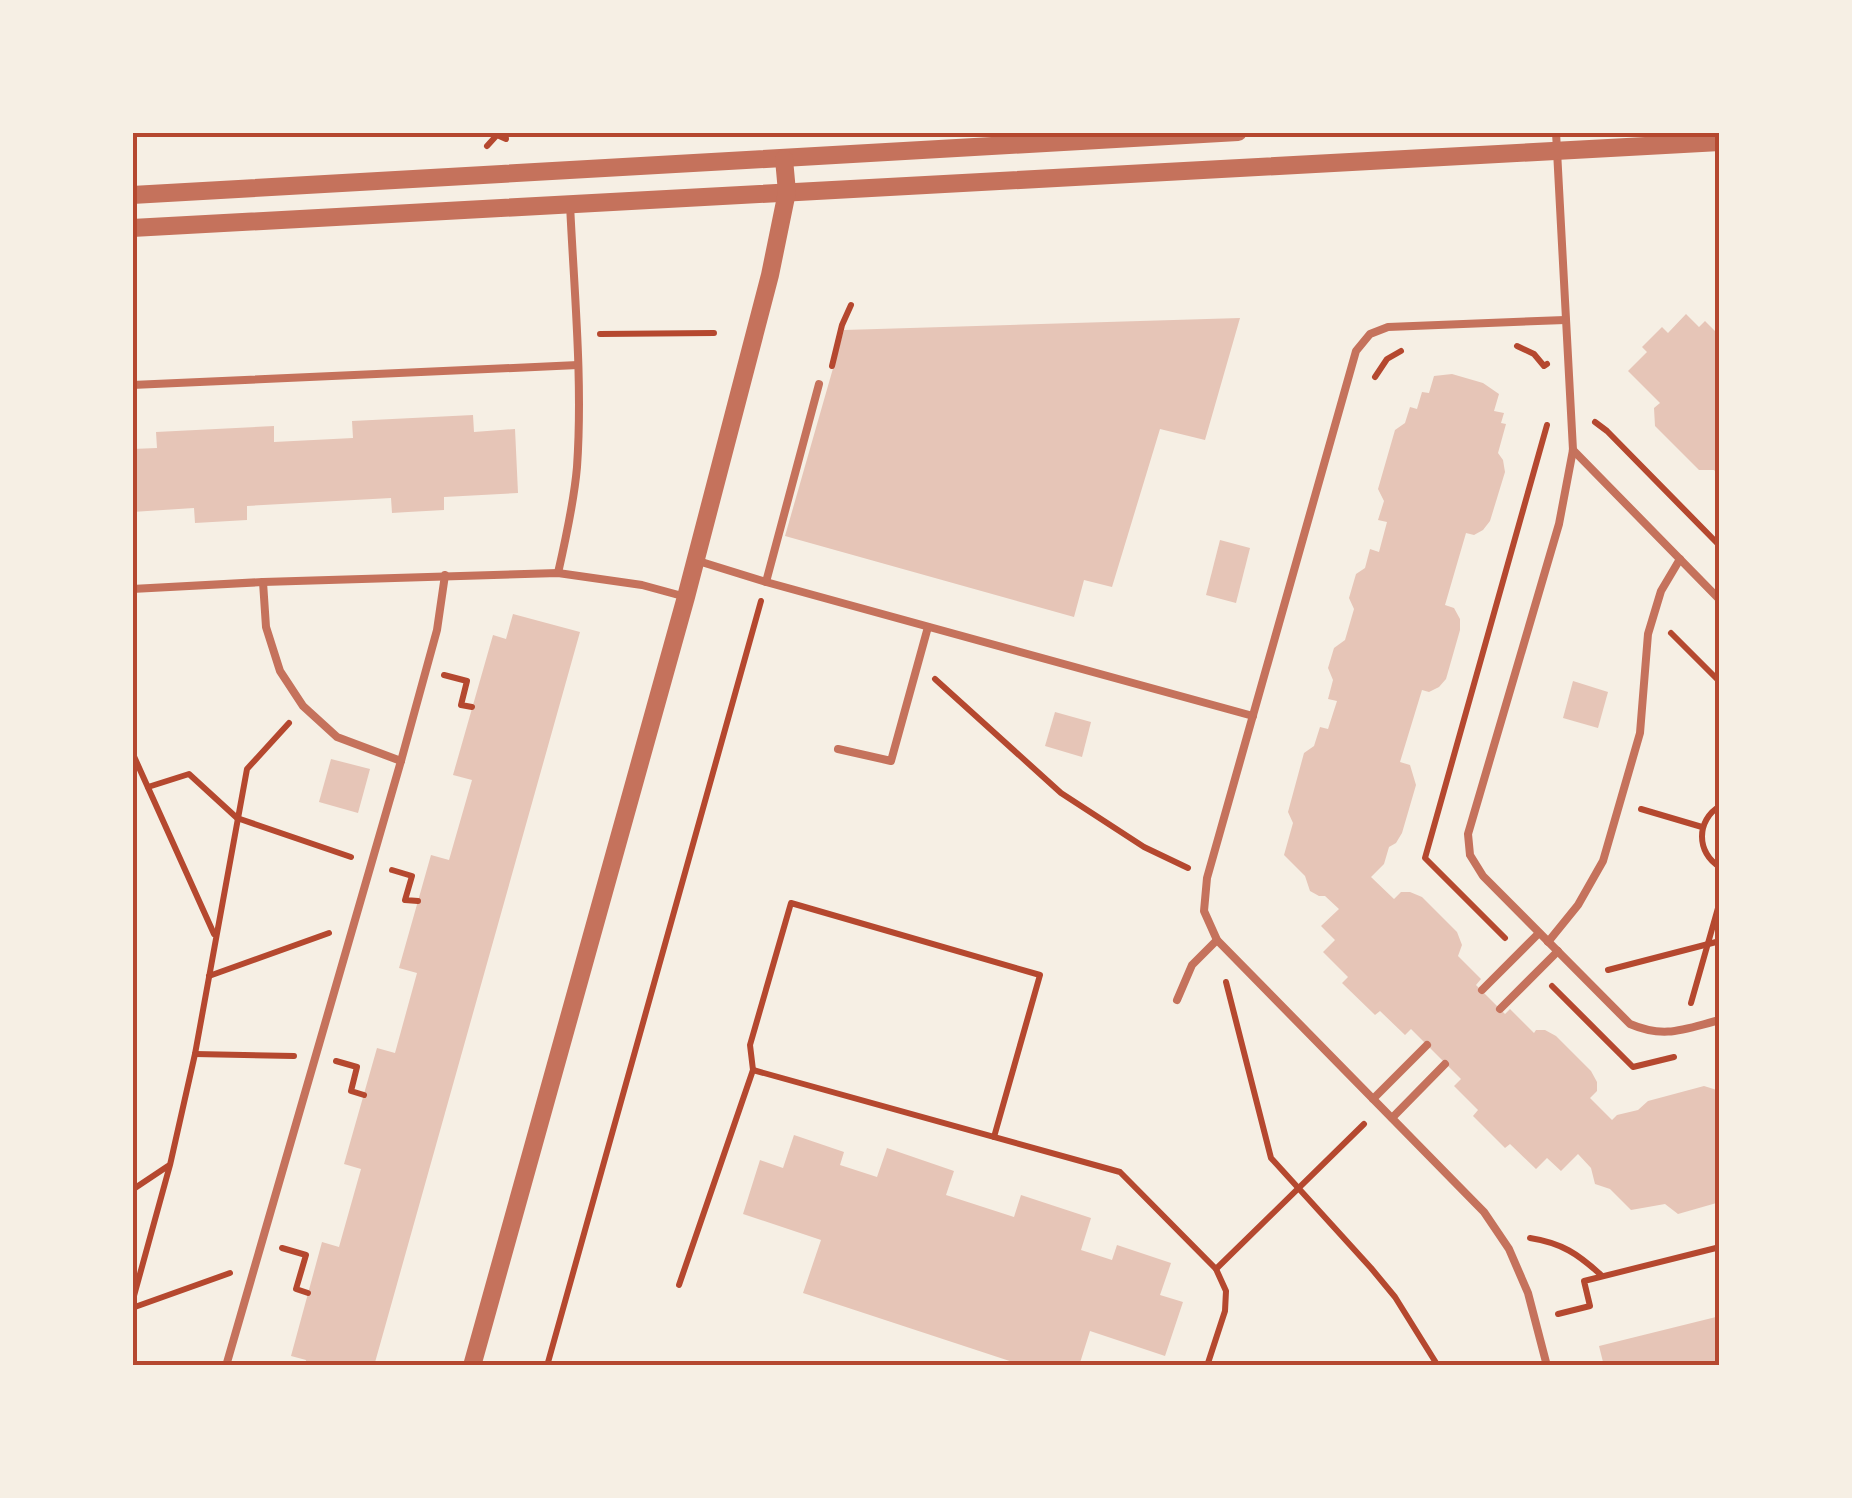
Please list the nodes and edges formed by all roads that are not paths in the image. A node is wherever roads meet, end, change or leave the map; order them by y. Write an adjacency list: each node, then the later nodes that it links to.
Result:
1 (1238, 132): 4 (street)
2 (1556, 142): 3 (street); 5 (street); 9 (lane)
3 (1720, 142)
4 (784, 158): 5 (street); 6 (street)
5 (787, 192): 7 (street); 14 (street)
6 (132, 195)
7 (570, 204): 8 (street); 10 (lane)
8 (132, 228)
9 (1566, 320): 13 (lane); 24 (lane)
10 (578, 365): 11 (lane); 16 (lane)
11 (132, 384)
12 (819, 384): 19 (lane)
13 (1572, 450): 15 (lane); 27 (lane)
14 (695, 560): 19 (lane); 21 (street)
15 (1680, 560): 22 (lane); 29 (lane)
16 (558, 573): 17 (lane); 21 (lane)
17 (445, 575): 18 (lane); 26 (lane)
18 (263, 582): 20 (lane); 26 (lane)
19 (766, 582): 23 (lane)
20 (132, 589)
21 (686, 598): 40 (street)
22 (1720, 600)
23 (928, 627): 24 (lane); 25 (lane)
24 (1252, 716): 28 (lane)
25 (838, 750)
26 (401, 761): 39 (lane)
27 (1539, 933): 29 (lane); 31 (lane)
28 (1217, 940): 32 (lane); 37 (lane)
29 (1548, 942): 30 (lane)
30 (1558, 951): 33 (lane); 34 (lane)
31 (1482, 990)
32 (1177, 1000)
33 (1500, 1009)
34 (1720, 1020)
35 (1427, 1045): 37 (lane)
36 (1445, 1064): 38 (lane)
37 (1373, 1099): 38 (lane)
38 (1392, 1118): 41 (lane)
39 (226, 1366)
40 (472, 1366)
41 (1548, 1366)

